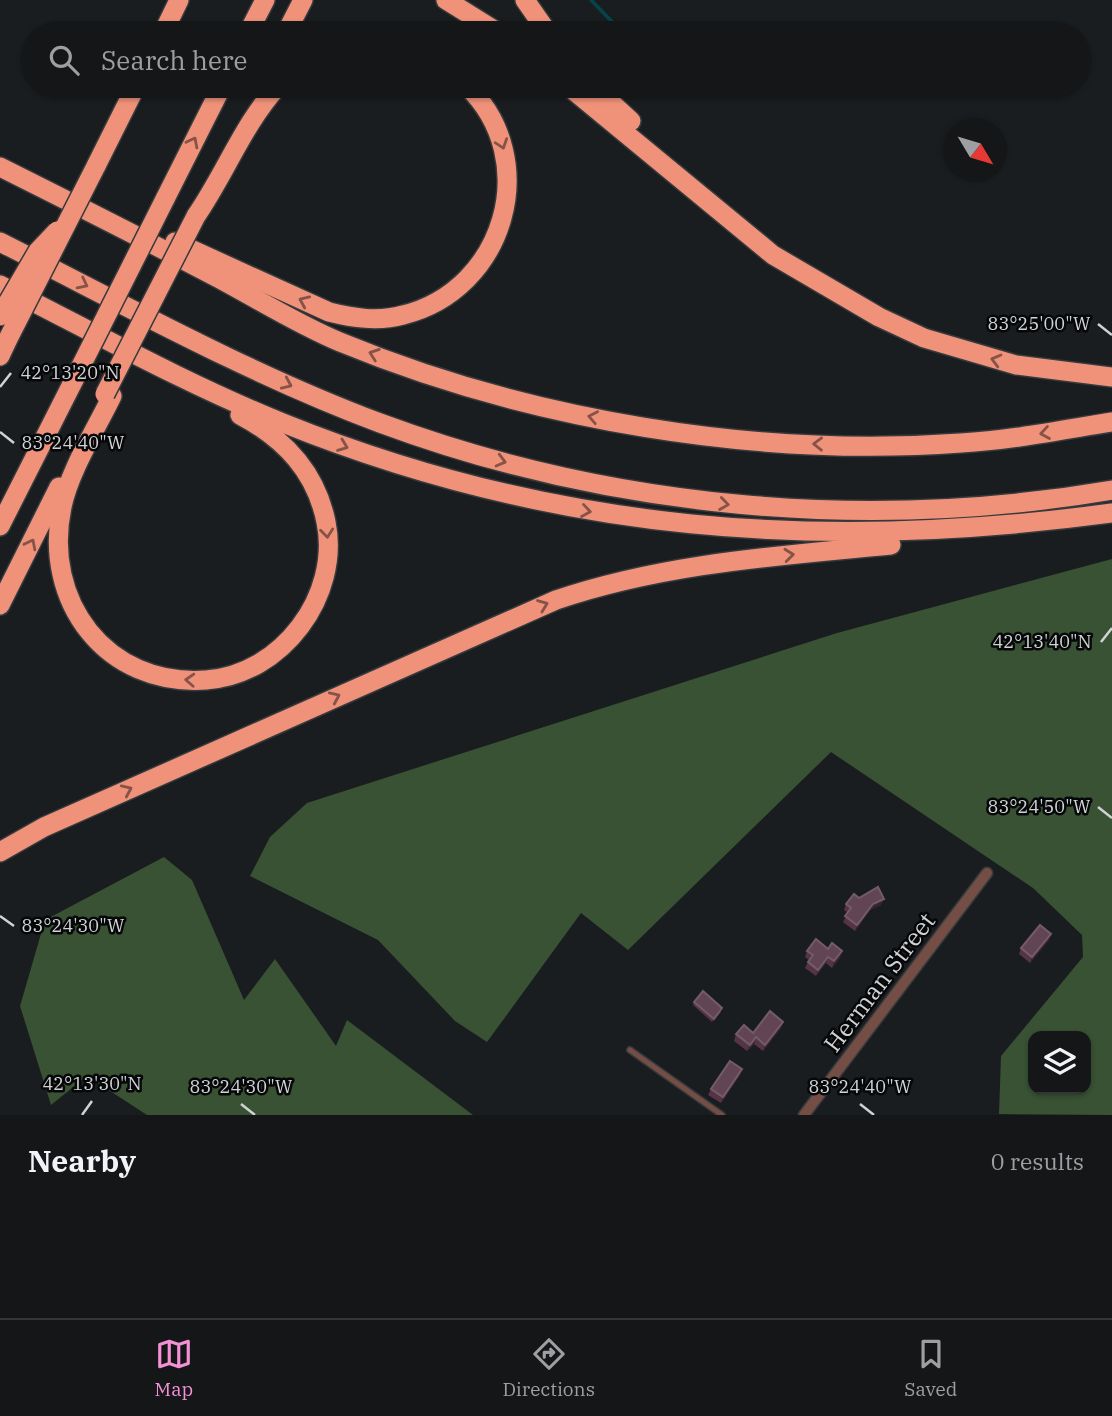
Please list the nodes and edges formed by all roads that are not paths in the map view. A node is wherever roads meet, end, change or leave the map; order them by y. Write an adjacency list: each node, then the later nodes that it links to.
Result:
1 (179, 0): 6 (highway)
2 (265, 0): 7 (highway)
3 (303, 0): 8 (highway)
4 (446, 0): 9 (highway)
5 (525, 0): 10 (highway)
6 (169, 21)
7 (254, 21)
8 (292, 21)
9 (480, 21)
10 (540, 21)
11 (130, 98): 19 (highway, bridge)
12 (216, 98): 34 (highway, one-way to 12, bridge)
13 (254, 98): 20 (highway)
14 (269, 98): 20 (highway)
15 (476, 98): 22 (highway, one-way to 22)
16 (583, 98): 23 (highway)
17 (606, 98): 23 (highway)
18 (0, 167): 22 (highway)
19 (72, 214): 25 (highway, bridge); 27 (highway, bridge)
20 (196, 216): 29 (highway, bridge)
21 (0, 242): 31 (highway, one-way to 31)
22 (154, 245): 30 (highway, one-way to 22)
23 (805, 275): 28 (highway, one-way to 23)
24 (0, 285): 26 (highway)
25 (0, 316)
26 (81, 326): 29 (highway, one-way to 29); 33 (highway, one-way to 33)
27 (4, 348)
28 (1112, 377)
29 (109, 395): 35 (highway, one-way to 29)
30 (1112, 422)
31 (1112, 490)
32 (1112, 513): 33 (highway)
33 (1048, 522): 36 (highway, one-way to 33)
34 (0, 526)
35 (0, 605)
36 (0, 852)
37 (986, 873): 40 (street, Herman Street)
38 (630, 1050): 39 (lane)
39 (722, 1115)
40 (804, 1115)

